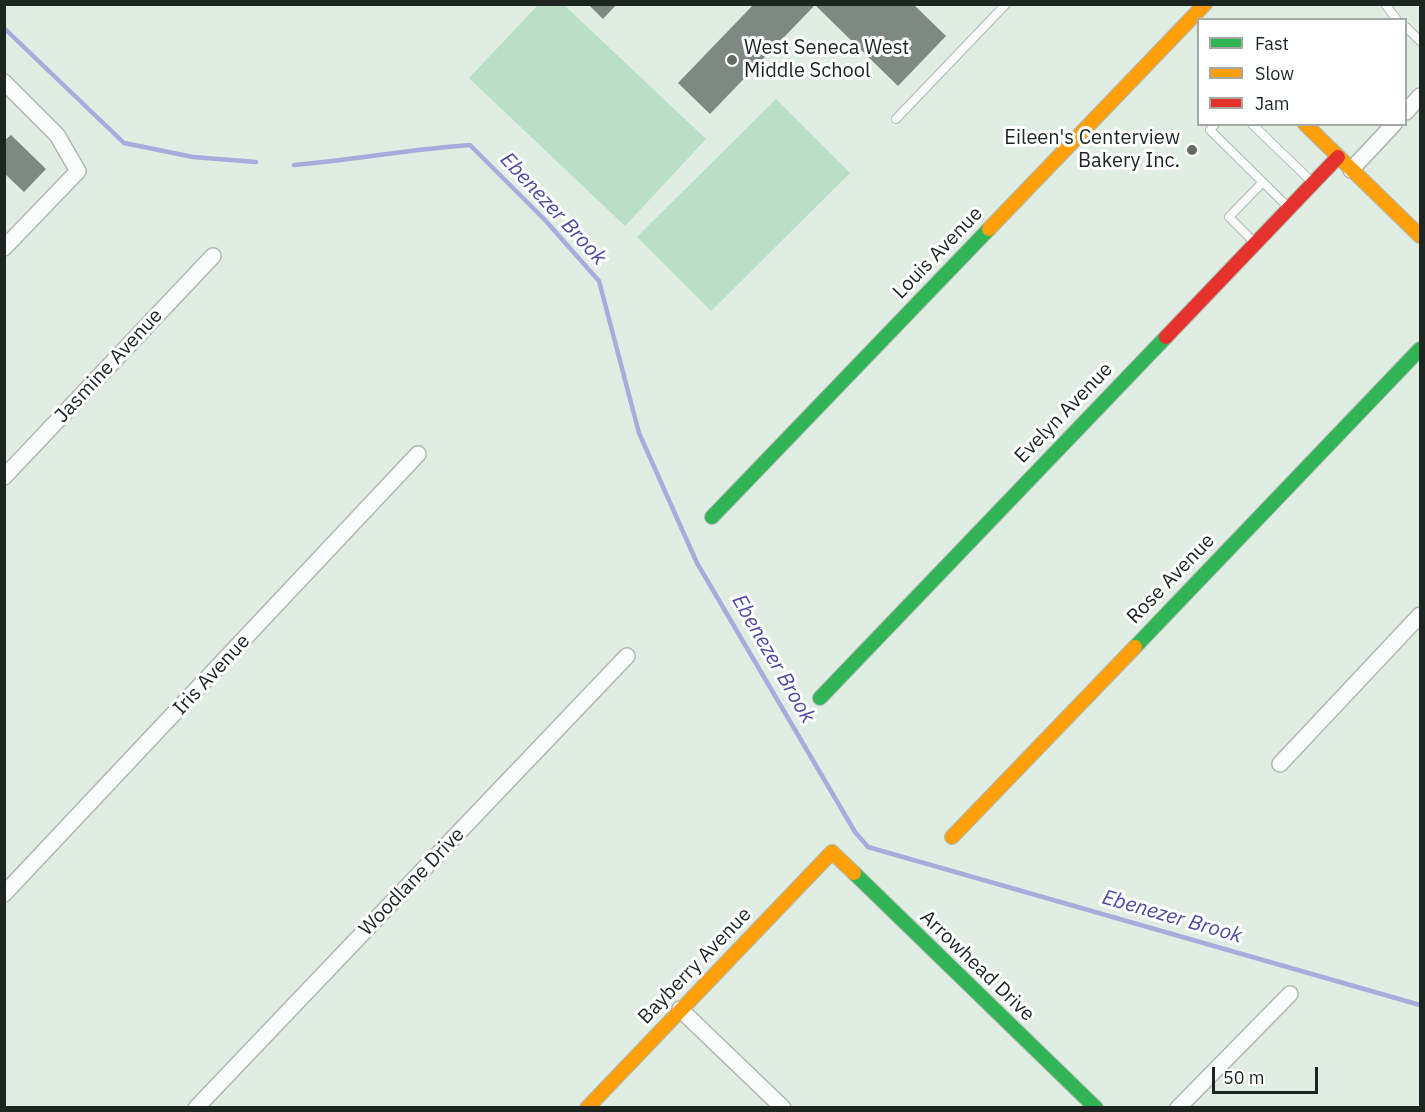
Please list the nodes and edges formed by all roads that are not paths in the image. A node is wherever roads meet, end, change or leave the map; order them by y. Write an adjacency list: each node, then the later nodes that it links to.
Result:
1 (1006, 4): 13 (lane)
2 (1180, 4): 7 (street)
3 (1205, 4): 5 (street, Louis Avenue)
4 (1385, 4): 6 (lane)
5 (1197, 18)
6 (1396, 18)
7 (1196, 20): 30 (street, Louis Avenue)
8 (1407, 28): 9 (lane)
9 (1420, 41)
10 (4, 82): 25 (street)
11 (1420, 96): 12 (street)
12 (1407, 111)
13 (896, 119)
14 (1213, 126): 20 (lane)
15 (1254, 126): 21 (lane)
16 (1307, 126): 18 (street)
17 (1392, 126): 19 (street)
18 (1338, 157): 19 (street); 21 (street, Evelyn Avenue)
19 (1351, 170): 23 (street)
20 (1263, 182): 22 (lane); 24 (lane)
21 (1313, 183): 22 (street, Evelyn Avenue)
22 (1289, 208): 24 (street, Evelyn Avenue)
23 (1420, 236)
24 (1255, 243): 33 (street, Evelyn Avenue)
25 (4, 248)
26 (213, 256): 29 (street, Jasmine Avenue)
27 (1420, 349): 35 (street, Rose Avenue)
28 (418, 454): 37 (street, Iris Avenue)
29 (4, 477)
30 (712, 517)
31 (1420, 615): 34 (street)
32 (627, 656): 40 (street, Woodlane Drive)
33 (820, 698)
34 (1280, 764)
35 (952, 837)
36 (832, 852): 39 (street, Bayberry Avenue); 43 (street, Arrowhead Drive)
37 (4, 894)
38 (1290, 993): 44 (street)
39 (680, 1009): 41 (street, Bayberry Avenue); 42 (street)
40 (196, 1107)
41 (587, 1107)
42 (783, 1107)
43 (1095, 1107)
44 (1178, 1107)

